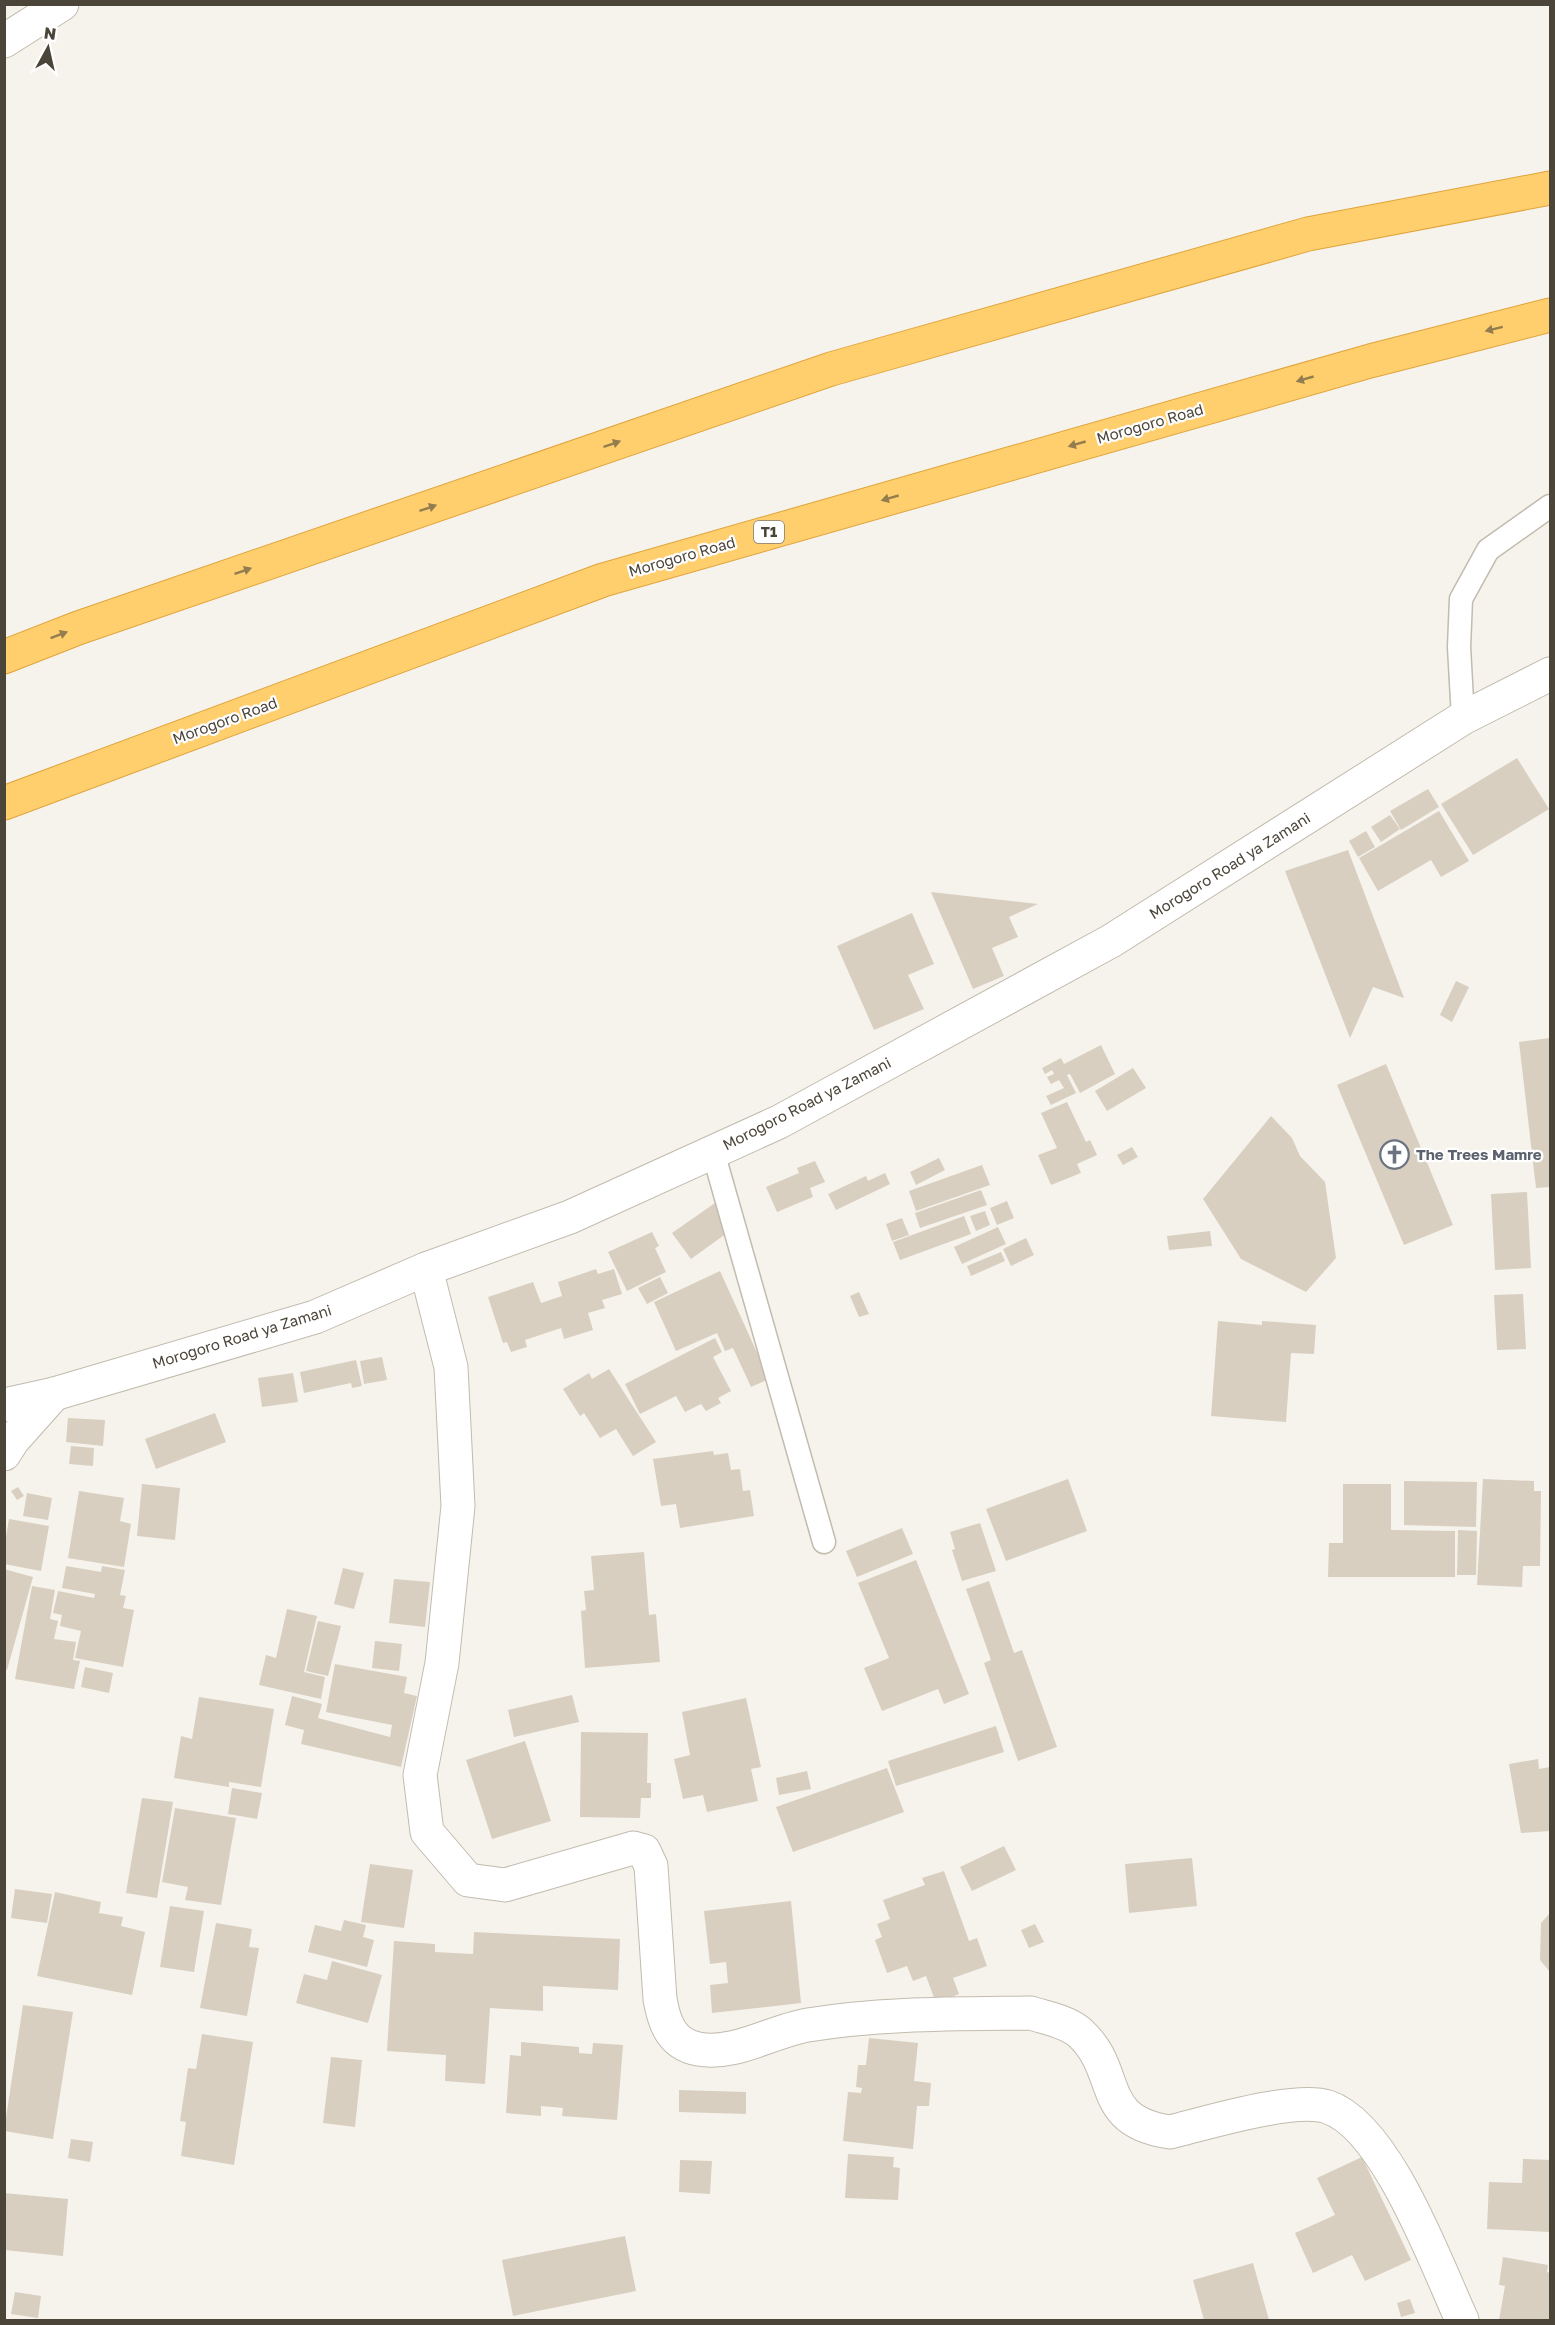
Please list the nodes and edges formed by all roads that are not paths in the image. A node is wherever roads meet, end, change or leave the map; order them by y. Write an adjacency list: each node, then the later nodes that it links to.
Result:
1 (62, 4): 2 (street)
2 (4, 41)
3 (1551, 188): 6 (highway, one-way to 3)
4 (1551, 315): 9 (highway, Morogoro Road / T1, one-way to 9)
5 (1551, 506): 8 (lane)
6 (4, 657)
7 (1551, 674): 8 (street, Morogoro Road ya Zamani)
8 (1463, 718): 10 (street, Morogoro Road ya Zamani)
9 (4, 803)
10 (713, 1152): 11 (street, Morogoro Road ya Zamani); 15 (lane)
11 (426, 1269): 12 (street, Morogoro Road ya Zamani); 16 (street)
12 (54, 1394): 13 (street, Morogoro Road ya Zamani); 14 (street)
13 (4, 1405)
14 (4, 1454)
15 (824, 1542)
16 (1462, 2320)

